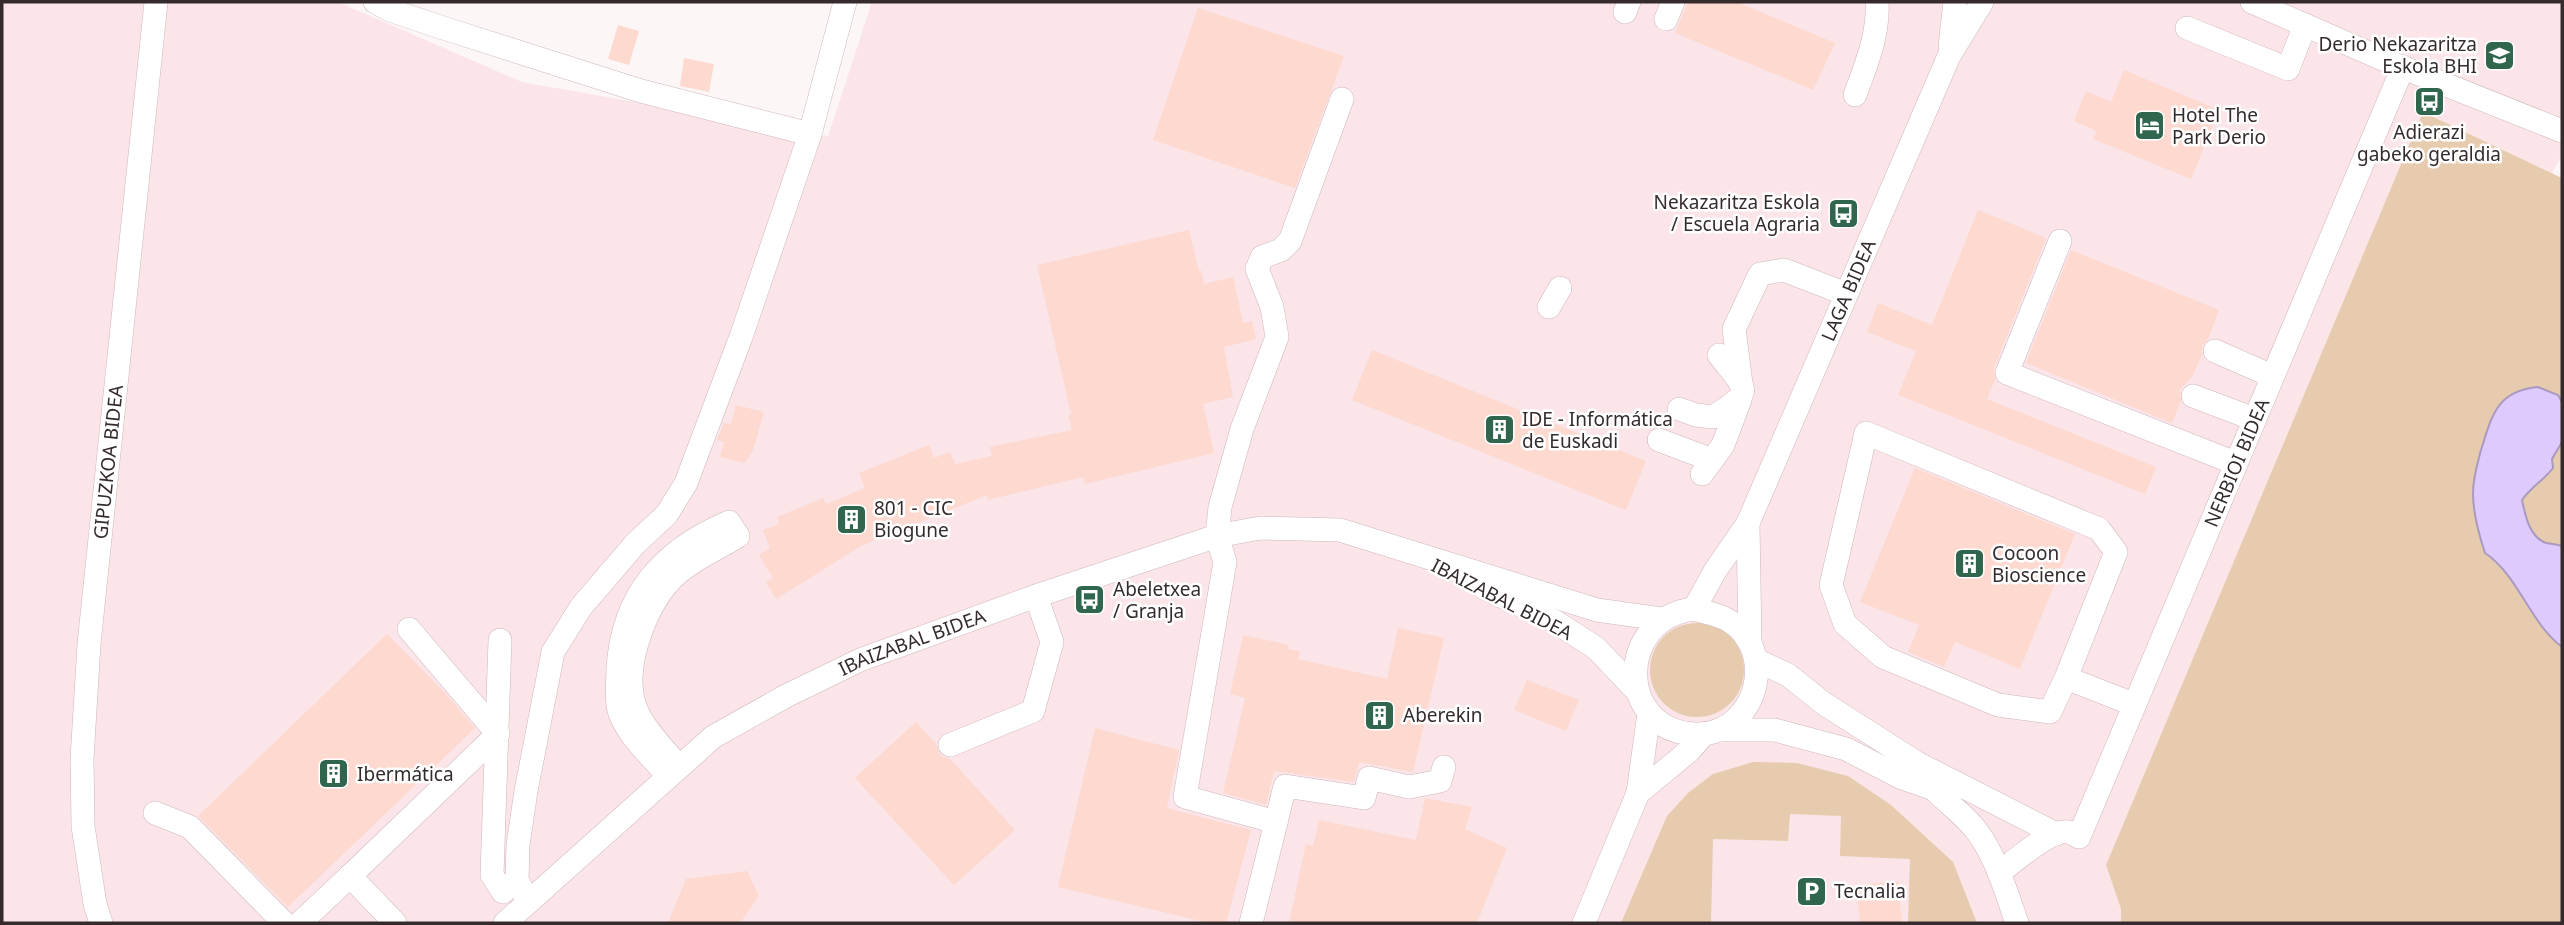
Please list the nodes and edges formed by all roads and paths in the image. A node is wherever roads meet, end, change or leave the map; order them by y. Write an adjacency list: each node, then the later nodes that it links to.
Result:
1 (156, 2): 55 (street, GIPUZKOA BIDEA)
2 (375, 2): 15 (street)
3 (845, 2): 15 (street)
4 (1877, 2): 12 (street)
5 (1955, 2): 10 (street, LAGA BIDEA)
6 (1982, 2): 10 (street, LAGA BIDEA)
7 (2252, 2): 8 (street)
8 (2305, 25): 9 (street); 11 (street)
9 (2187, 29)
10 (1949, 56): 17 (street, LAGA BIDEA)
11 (2403, 67): 14 (street); 20 (street, NERBIOI BIDEA)
12 (1855, 95)
13 (1342, 99): 28 (street)
14 (2562, 131)
15 (810, 134): 54 (street)
16 (2060, 241): 25 (street)
17 (1846, 294): 21 (street); 27 (street, LAGA BIDEA)
18 (2215, 351): 20 (street)
19 (1718, 355): 21 (street)
20 (2272, 376): 23 (street, NERBIOI BIDEA)
21 (1740, 392): 26 (street); 26 (street)
22 (2193, 396): 23 (street)
23 (2254, 419): 25 (street, NERBIOI BIDEA)
24 (1659, 440): 26 (street)
25 (2235, 463): 38 (street, NERBIOI BIDEA)
26 (1707, 467)
27 (1748, 523): 31 (street, LAGA BIDEA); 35 (street, LAGA BIDEA)
28 (1217, 536): 29 (street, IBAIZABAL BIDEA); 30 (street, IBAIZABAL BIDEA); 49 (street)
29 (1393, 545): 32 (street, IBAIZABAL BIDEA); 37 (street, IBAIZABAL BIDEA)
30 (1036, 596): 42 (street); 45 (street, IBAIZABAL BIDEA)
31 (1693, 609): 32 (street); 35 (street)
32 (1661, 619): 37 (street)
33 (409, 629): 41 (street)
34 (500, 640): 41 (street)
35 (1753, 651): 40 (street); 43 (street)
36 (2066, 678): 36 (street); 38 (street)
37 (1636, 690): 39 (street)
38 (2133, 704): 50 (street, NERBIOI BIDEA)
39 (1649, 713): 40 (street); 47 (street)
40 (1712, 732): 46 (street); 47 (street)
41 (498, 734): 52 (street); 53 (street)
42 (950, 745)
43 (1917, 763): 46 (street); 50 (street)
44 (1444, 766): 49 (street)
45 (673, 771): 45 (street); 54 (street, IBAIZABAL BIDEA)
46 (1931, 788): 51 (street)
47 (1638, 793): 61 (street)
48 (155, 813): 56 (street)
49 (1276, 822): 60 (street)
50 (2056, 834): 51 (street)
51 (1999, 873): 62 (street)
52 (350, 876): 57 (street); 58 (street)
53 (503, 892)
54 (528, 902): 59 (street, IBAIZABAL BIDEA)
55 (101, 923)
56 (284, 923)
57 (300, 923)
58 (395, 923)
59 (505, 923)
60 (1251, 923)
61 (1584, 923)
62 (2017, 923)

